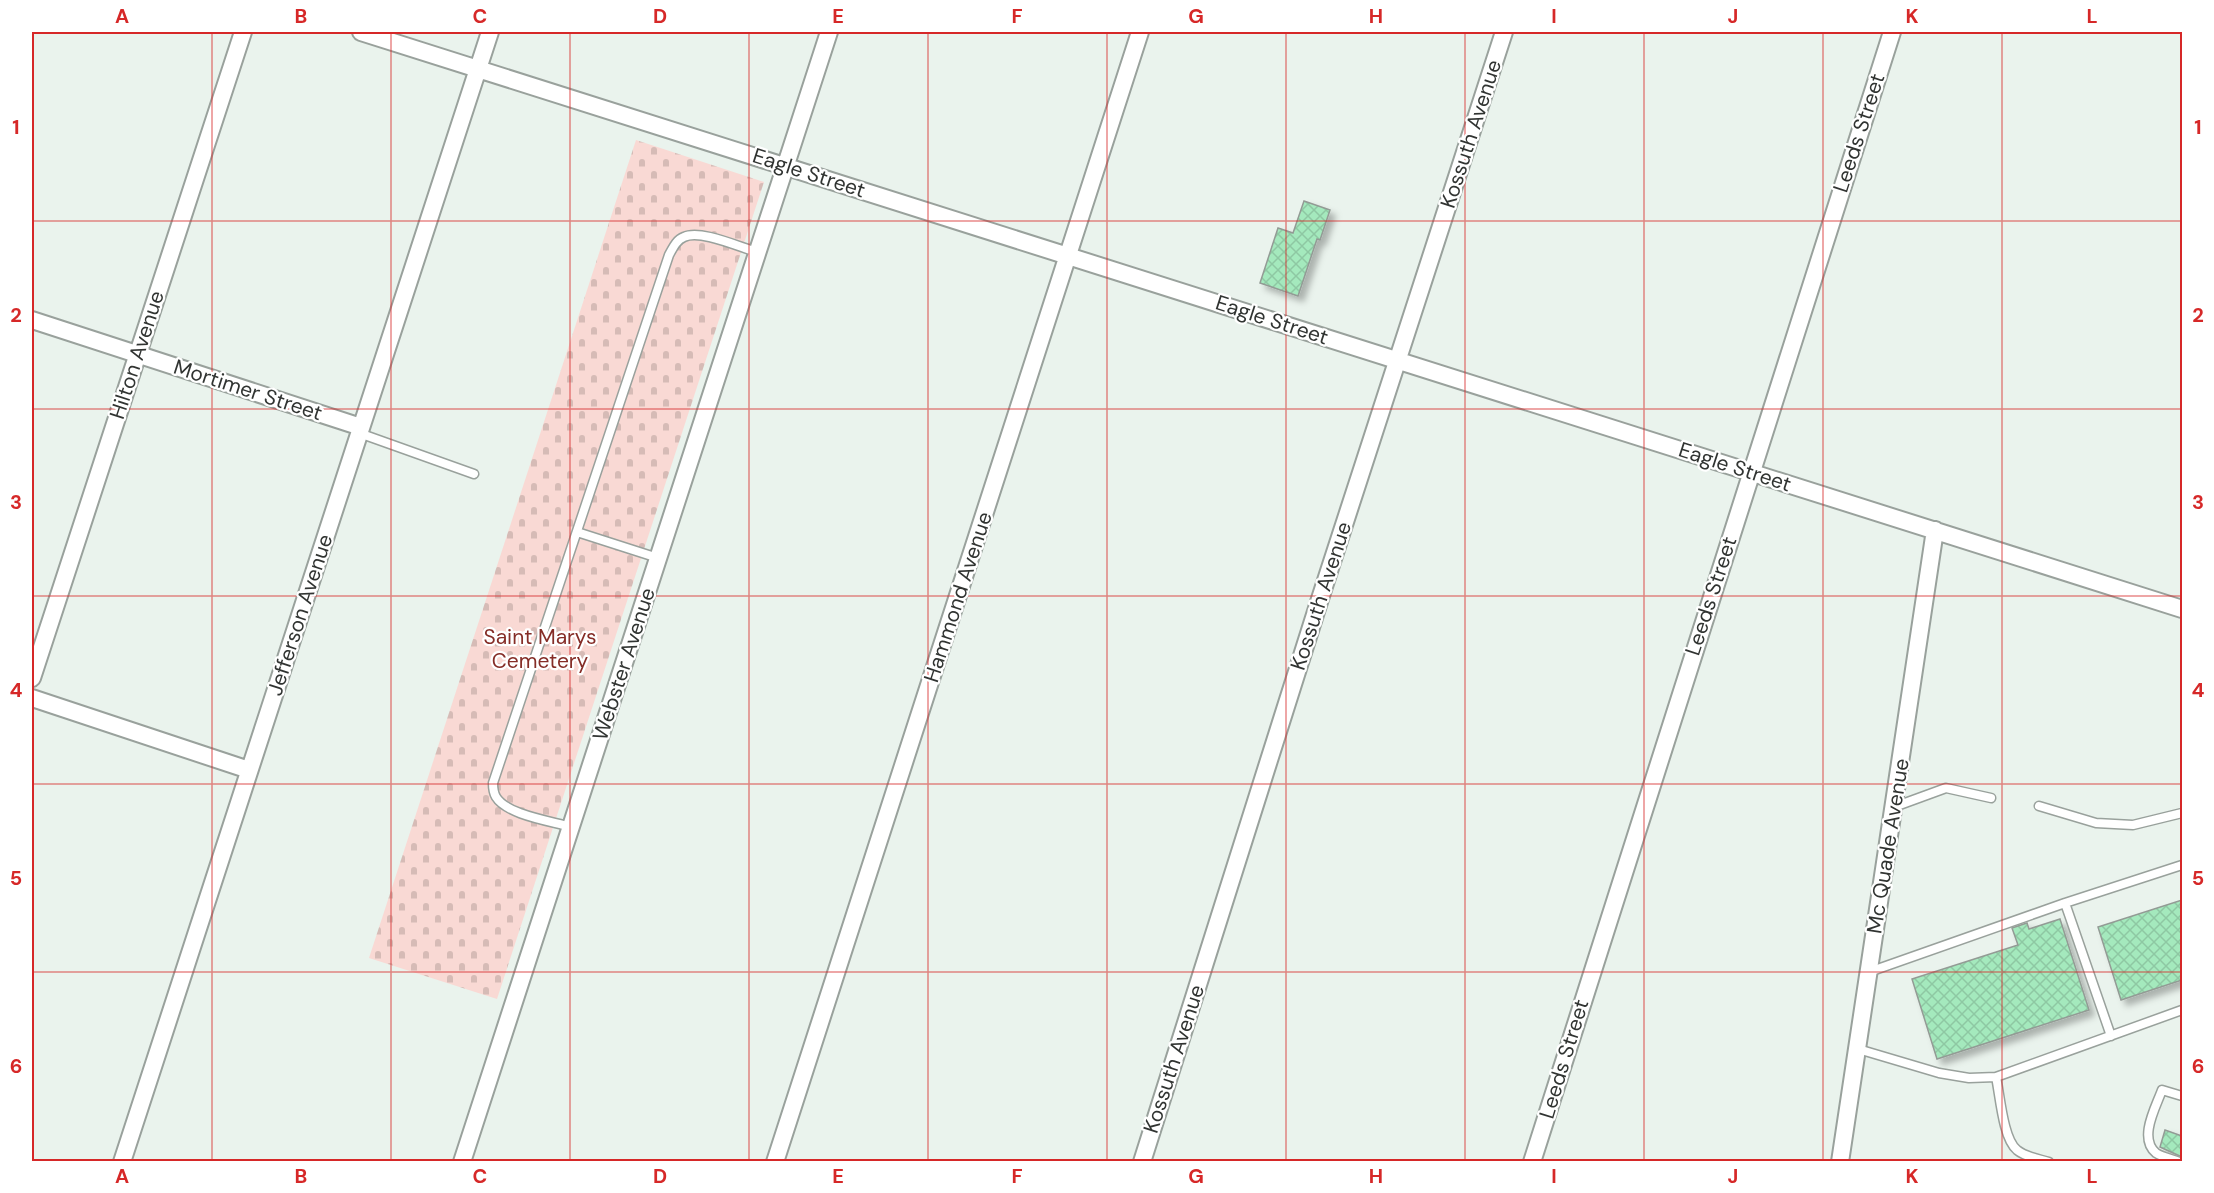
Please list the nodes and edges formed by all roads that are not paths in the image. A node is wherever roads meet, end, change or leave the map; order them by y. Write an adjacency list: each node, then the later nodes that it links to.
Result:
1 (243, 32): 13 (street, Hilton Avenue)
2 (362, 32): 8 (street, Eagle Street)
3 (490, 32): 8 (street, Jefferson Avenue)
4 (829, 32): 9 (street, Webster Avenue)
5 (1140, 32): 11 (street, Hammond Avenue)
6 (1504, 32): 14 (street, Kossuth Avenue)
7 (1892, 32): 16 (street, Leeds Street)
8 (478, 68): 9 (street, Eagle Street); 15 (street, Jefferson Avenue)
9 (785, 165): 10 (street, Webster Avenue); 11 (street, Eagle Street)
10 (757, 252): 19 (lane); 20 (street, Webster Avenue)
11 (1068, 255): 14 (street, Eagle Street); 40 (street, Hammond Avenue)
12 (32, 320): 13 (street, Mortimer Street)
13 (137, 355): 15 (street, Mortimer Street); 22 (street, Hilton Avenue)
14 (1397, 360): 16 (street, Eagle Street); 41 (street, Kossuth Avenue)
15 (360, 430): 17 (lane, Mortimer Street); 24 (street, Jefferson Avenue)
16 (1752, 472): 18 (street, Eagle Street); 42 (street, Leeds Street)
17 (474, 474)
18 (1935, 530): 21 (street, Eagle Street); 27 (street, Mc Quade Avenue)
19 (577, 532): 20 (lane); 29 (lane)
20 (658, 558): 29 (street, Webster Avenue)
21 (2182, 609)
22 (32, 678)
23 (32, 698): 24 (street)
24 (249, 770): 38 (street, Jefferson Avenue)
25 (1991, 798): 27 (lane)
26 (2039, 806): 28 (lane)
27 (1894, 807): 32 (street, Mc Quade Avenue)
28 (2182, 813)
29 (571, 827): 39 (street, Webster Avenue)
30 (2182, 865): 31 (lane)
31 (2065, 903): 32 (lane); 34 (lane)
32 (1869, 972): 35 (street, Mc Quade Avenue)
33 (2182, 1010): 34 (lane)
34 (2111, 1036): 36 (lane)
35 (1858, 1049): 36 (lane); 43 (street, Mc Quade Avenue)
36 (1996, 1077): 44 (lane)
37 (2182, 1096): 45 (lane)
38 (122, 1161)
39 (462, 1161)
40 (775, 1161)
41 (1142, 1161)
42 (1532, 1161)
43 (1840, 1161)
44 (2049, 1161)
45 (2179, 1161)

